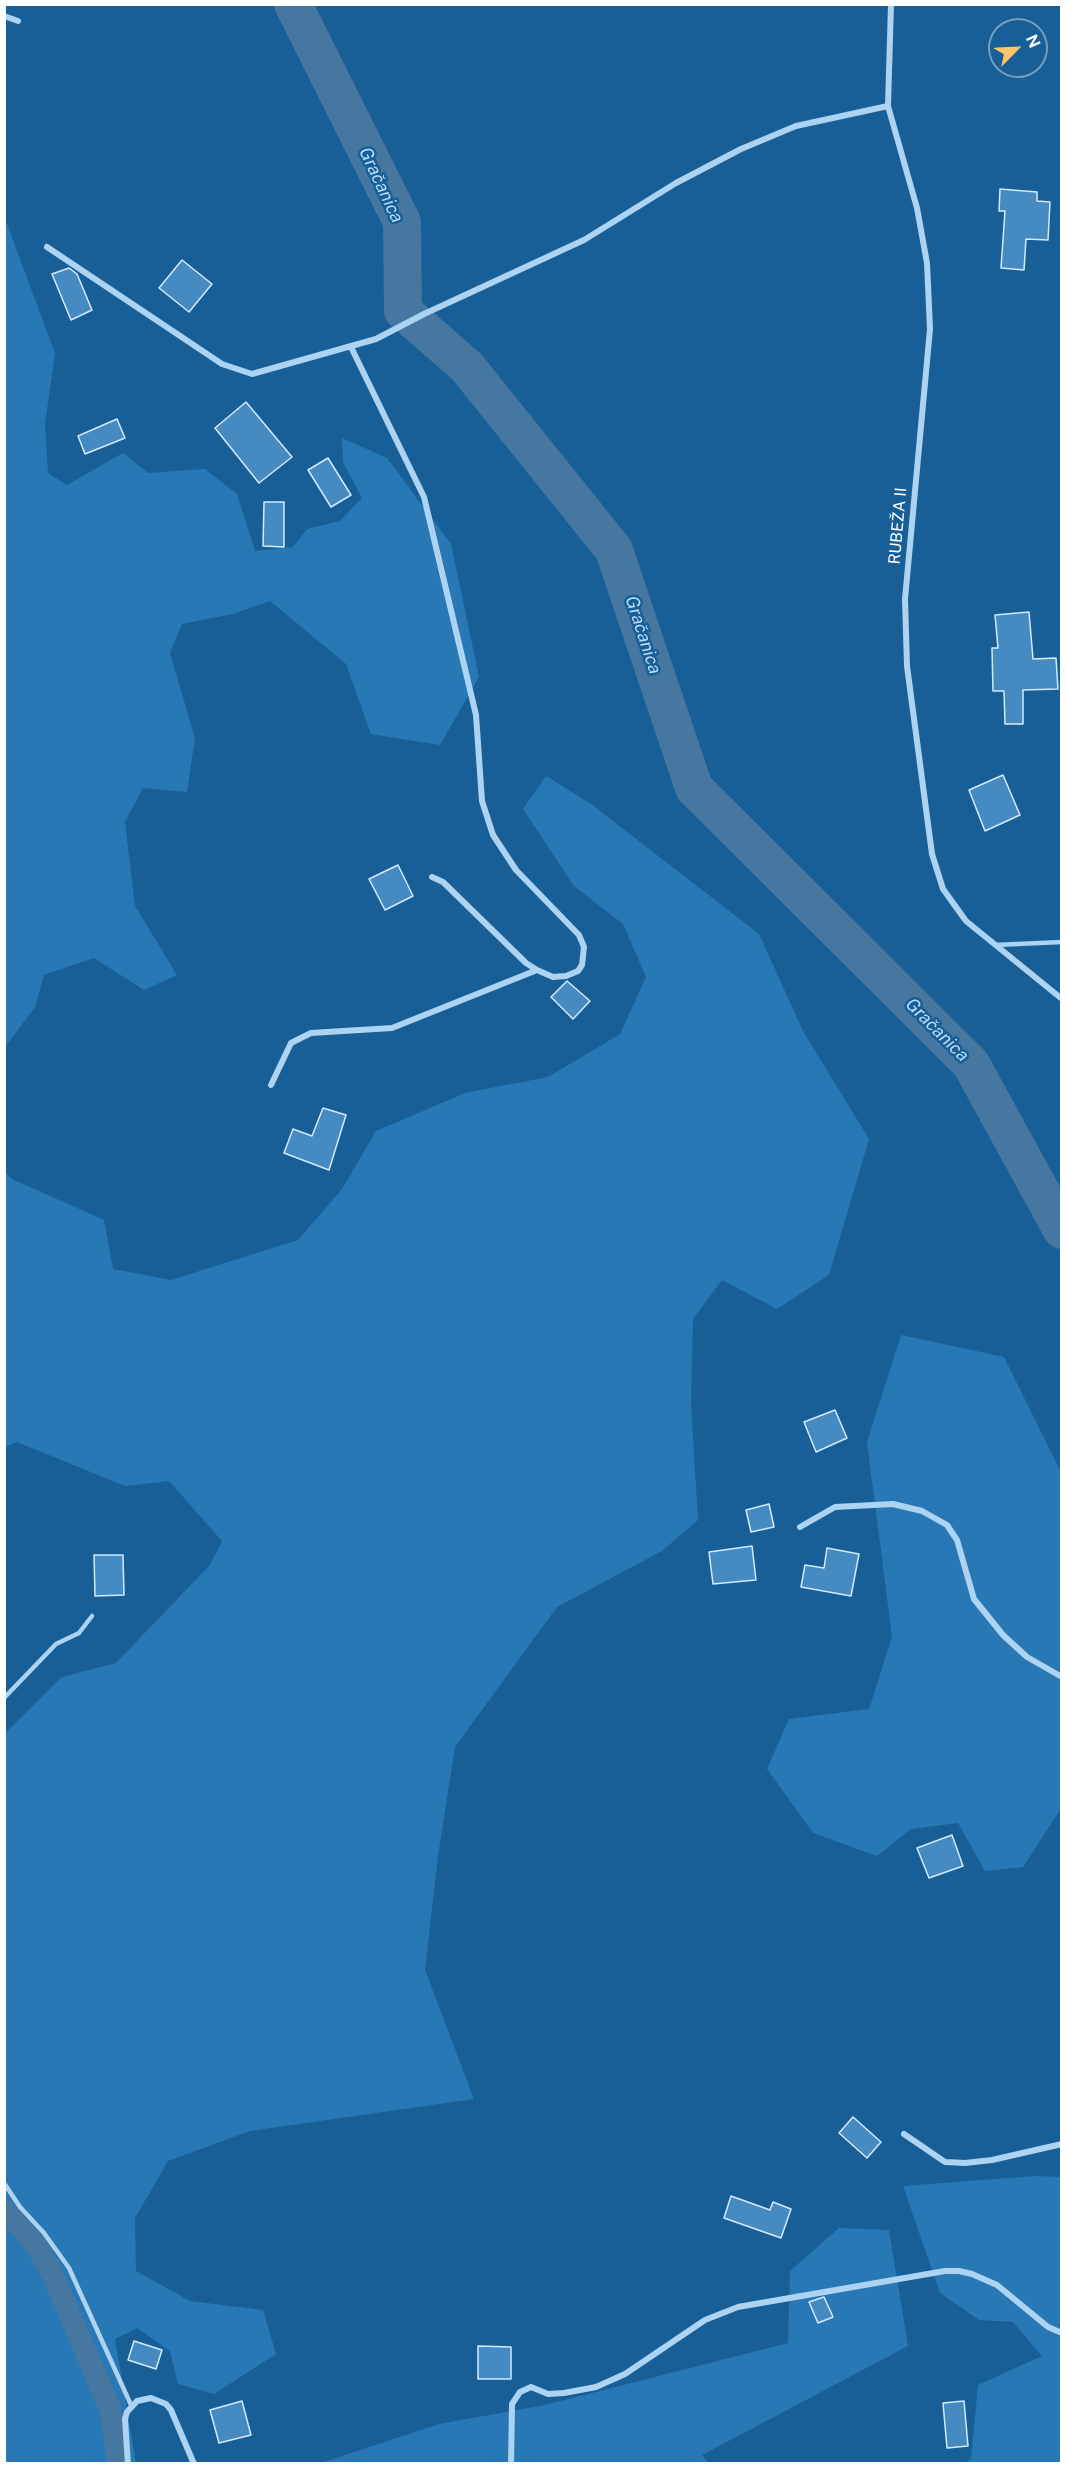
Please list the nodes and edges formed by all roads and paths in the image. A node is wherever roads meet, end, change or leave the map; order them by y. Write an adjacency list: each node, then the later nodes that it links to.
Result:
1 (891, 4): 4 (street, RUBEŽA II)
2 (4, 16): 3 (street)
3 (18, 21)
4 (888, 106): 6 (street); 9 (street, RUBEŽA II)
5 (47, 247): 6 (street)
6 (351, 347): 10 (street)
7 (432, 877): 10 (street)
8 (1062, 942): 9 (lane)
9 (995, 945): 11 (street, RUBEŽA II)
10 (537, 970): 12 (street)
11 (1062, 999)
12 (271, 1085)
13 (800, 1527): 15 (street)
14 (92, 1616): 16 (lane)
15 (1062, 1677)
16 (4, 1698)
17 (904, 2134): 18 (street)
18 (1062, 2144)
19 (4, 2183): 21 (lane)
20 (1062, 2333): 24 (street)
21 (131, 2405): 22 (street); 23 (street)
22 (129, 2463)
23 (194, 2463)
24 (511, 2463)

